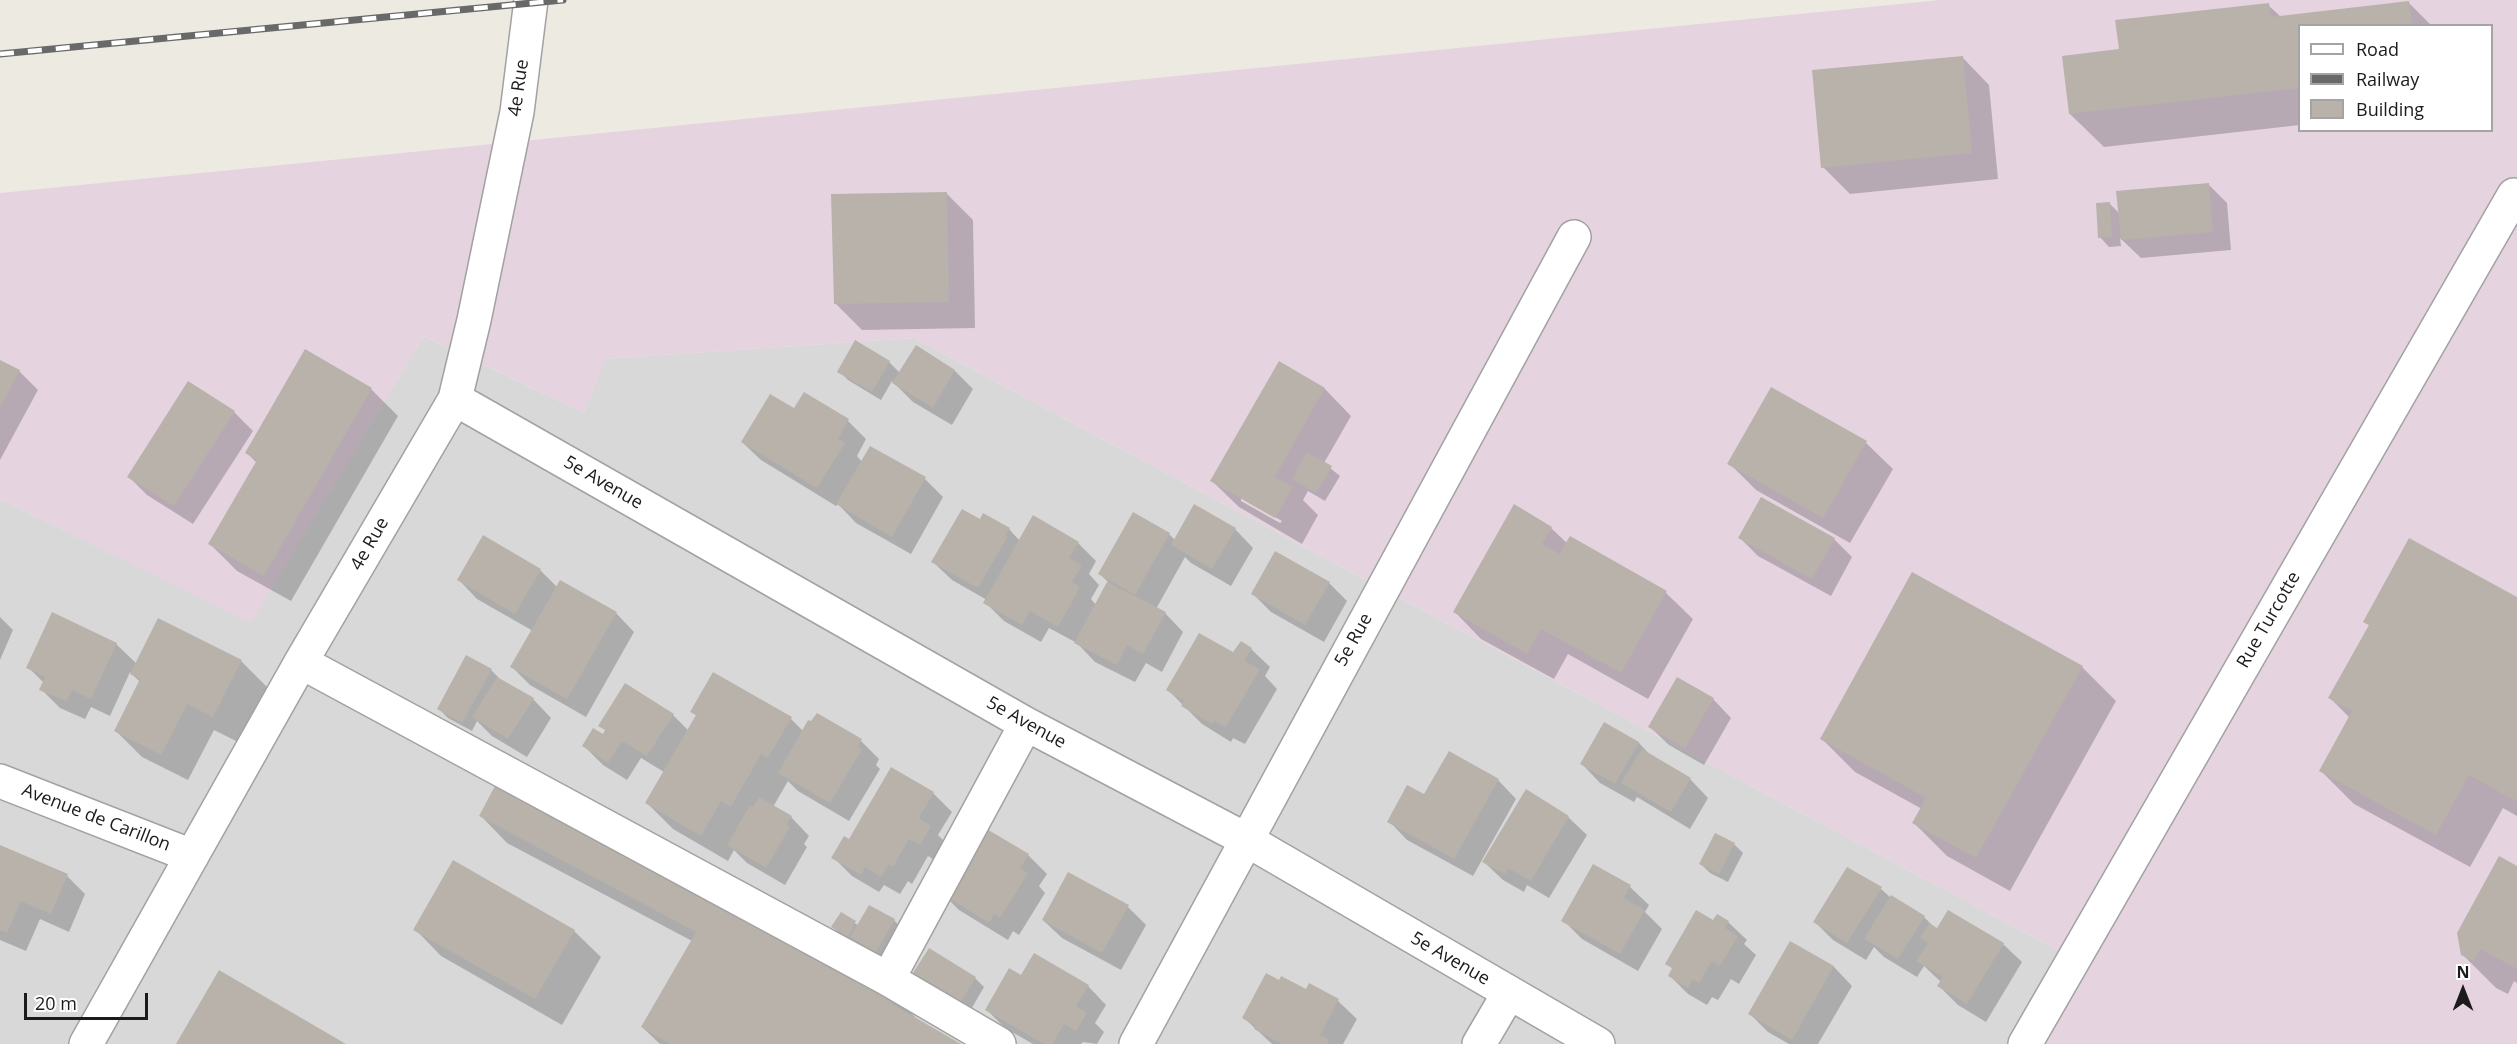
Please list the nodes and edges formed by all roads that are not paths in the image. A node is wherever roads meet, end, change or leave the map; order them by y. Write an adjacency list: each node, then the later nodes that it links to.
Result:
1 (531, 0): 4 (street, 4e Rue)
2 (2514, 195): 17 (street, Rue Turcotte)
3 (1574, 237): 8 (street, 5e Rue)
4 (455, 399): 5 (street, 4e Rue); 6 (street, 5e Avenue)
5 (301, 662): 9 (street, 4e Rue); 10 (street)
6 (1026, 724): 8 (street, 5e Avenue); 10 (street)
7 (0, 781): 9 (street, Avenue de Carillon)
8 (1245, 839): 11 (street, 5e Avenue); 14 (street, 5e Rue)
9 (192, 856): 12 (street, 4e Rue)
10 (888, 979): 13 (street)
11 (1509, 993): 15 (street); 16 (street, 5e Avenue)
12 (86, 1044)
13 (999, 1044)
14 (1136, 1044)
15 (1479, 1044)
16 (1598, 1044)
17 (2025, 1044)

